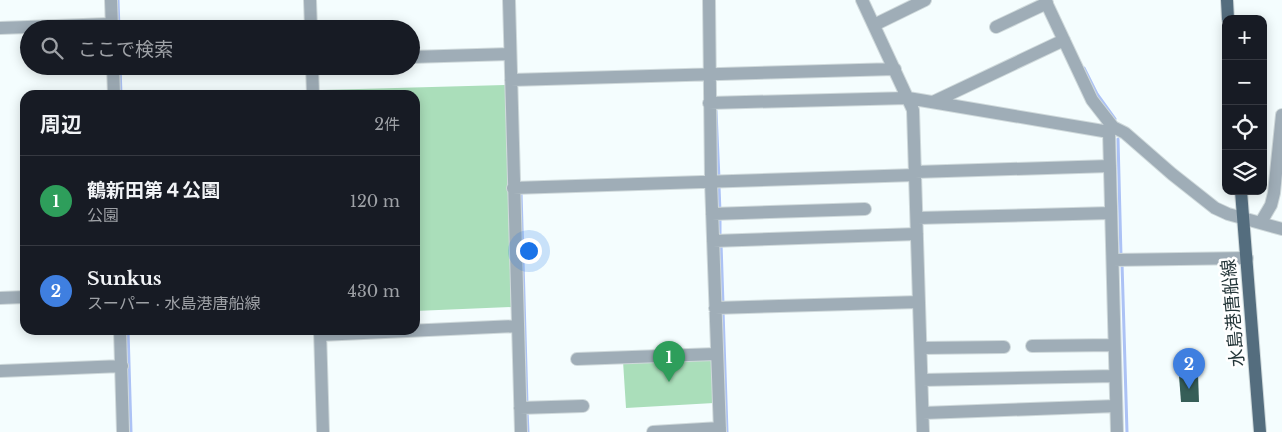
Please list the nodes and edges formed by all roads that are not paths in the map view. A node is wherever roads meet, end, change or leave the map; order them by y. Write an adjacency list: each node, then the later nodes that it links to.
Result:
1 (111, 0): 10 (street)
2 (310, 0): 11 (street)
3 (508, 0): 17 (street)
4 (709, 0): 22 (street)
5 (862, 0): 12 (street)
6 (925, 0): 12 (street)
7 (1227, 0): 9 (main road)
8 (1046, 2): 13 (street); 16 (street)
9 (1228, 15)
10 (111, 20)
11 (311, 20)
12 (874, 25): 19 (street)
13 (996, 27)
14 (0, 28): 15 (street)
15 (20, 28)
16 (1064, 40): 27 (street); 30 (street)
17 (510, 54): 18 (street); 23 (street)
18 (420, 57)
19 (895, 69): 22 (street); 26 (street)
20 (113, 75): 24 (street)
21 (312, 75): 25 (street)
22 (713, 75): 23 (street); 28 (street)
23 (515, 80): 34 (street)
24 (114, 90)
25 (313, 90)
26 (908, 98): 27 (street); 28 (street); 32 (street)
27 (933, 102): 30 (street)
28 (714, 103): 33 (street)
29 (1282, 115): 41 (street)
30 (1111, 129): 31 (street); 40 (street)
31 (1110, 166): 32 (street); 37 (street)
32 (915, 173): 33 (street); 39 (street)
33 (716, 182): 34 (street); 38 (street)
34 (518, 188): 51 (street)
35 (1242, 195): 40 (main road, 水島港唐船線)
36 (865, 209): 38 (street)
37 (1111, 213): 39 (street); 46 (street)
38 (717, 214): 44 (street)
39 (917, 218): 43 (street)
40 (1244, 218): 41 (street); 45 (main road, 水島港唐船線)
41 (1260, 222): 42 (street)
42 (1282, 229)
43 (917, 234): 44 (street); 49 (street)
44 (718, 241): 50 (street)
45 (1247, 258): 46 (street); 76 (main road, 水島港唐船線)
46 (1118, 260): 55 (street)
47 (20, 297): 48 (street)
48 (0, 298)
49 (919, 302): 50 (street); 58 (street)
50 (720, 308): 59 (street)
51 (517, 326): 52 (street); 67 (street)
52 (420, 330)
53 (120, 335): 61 (street)
54 (323, 335): 71 (street)
55 (1114, 345): 56 (street); 63 (street)
56 (1032, 346)
57 (1004, 347): 58 (street)
58 (921, 348): 64 (street)
59 (716, 354): 60 (street); 69 (street)
60 (577, 359)
61 (122, 366): 62 (street); 70 (street)
62 (0, 371)
63 (1115, 376): 64 (street); 66 (street)
64 (922, 380): 68 (street)
65 (583, 406): 67 (street)
66 (1116, 406): 68 (street); 75 (street)
67 (525, 408): 72 (street)
68 (923, 413): 74 (street)
69 (720, 430): 73 (street)
70 (123, 432)
71 (323, 432)
72 (521, 432)
73 (653, 432)
74 (923, 432)
75 (1117, 432)
76 (1260, 432)

